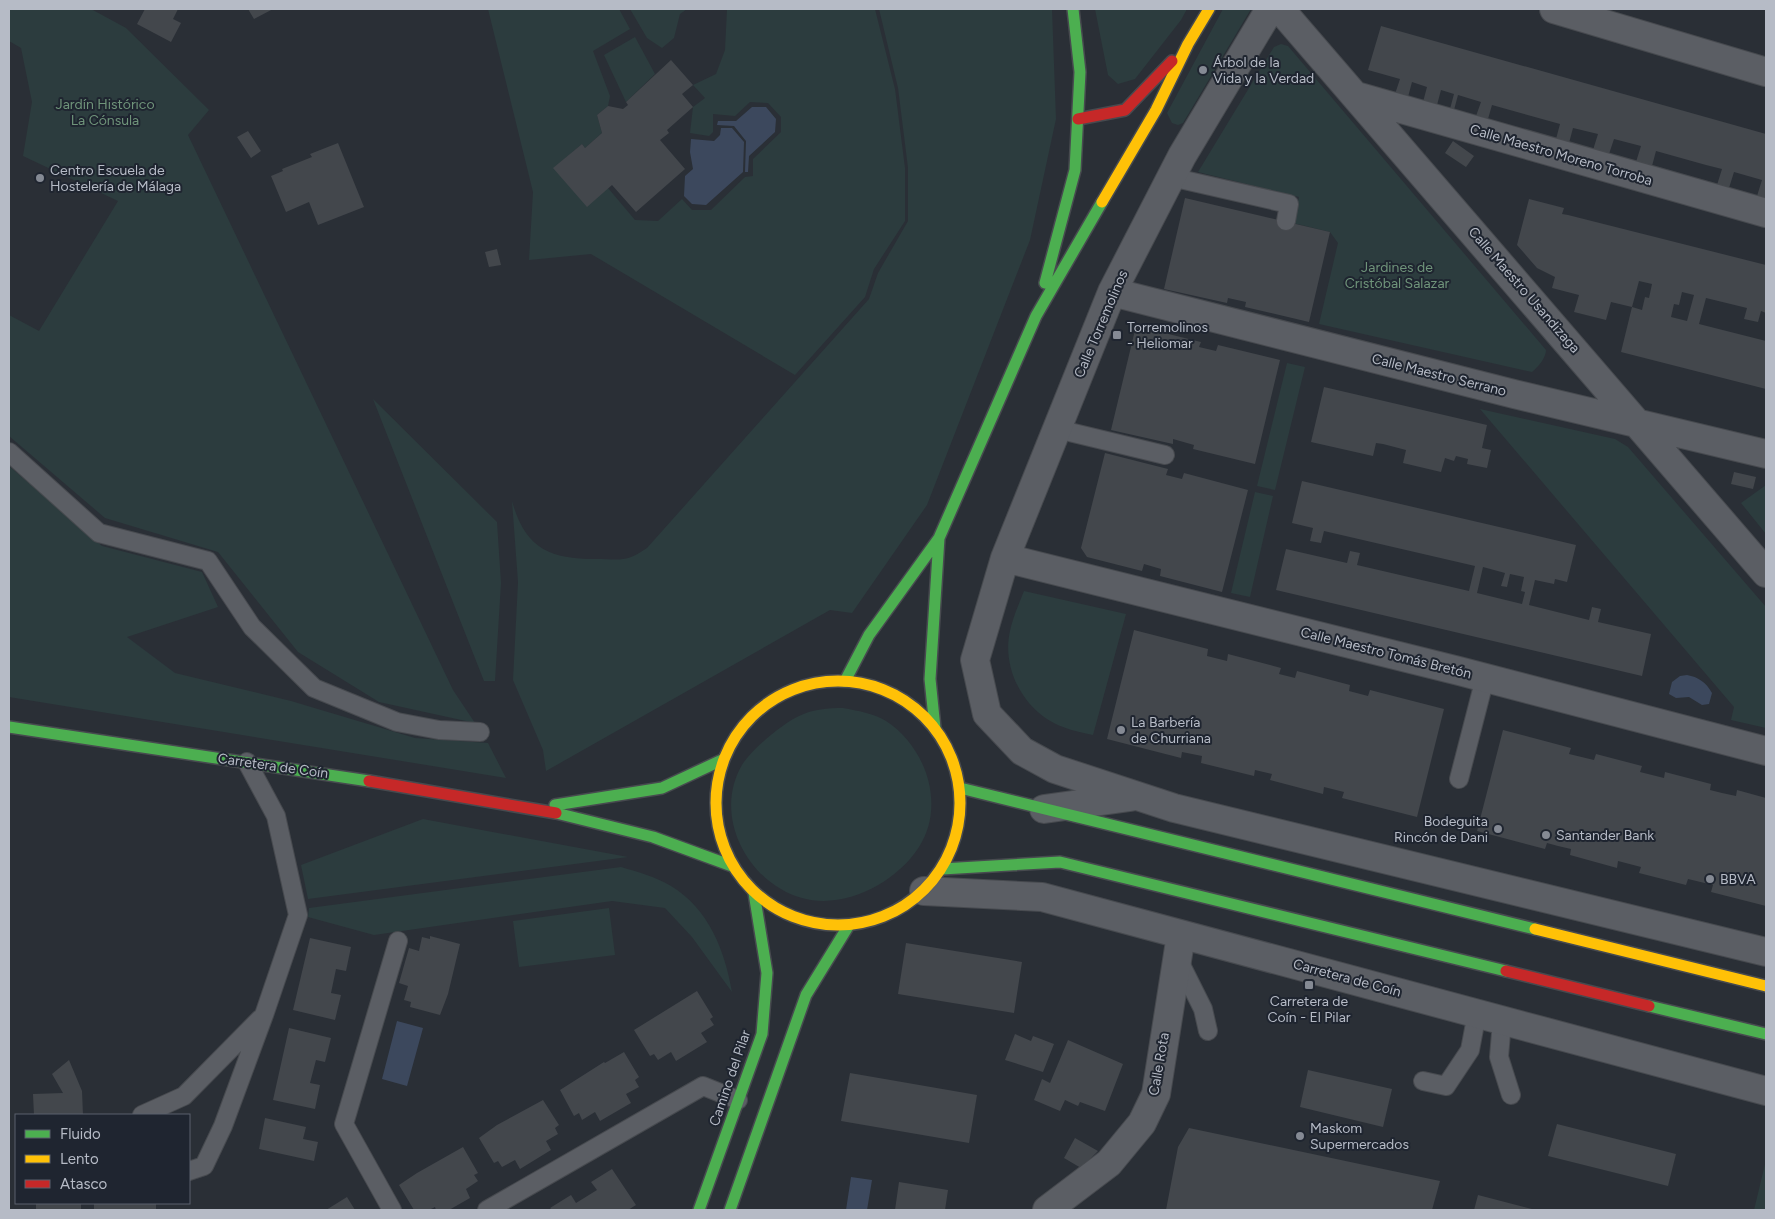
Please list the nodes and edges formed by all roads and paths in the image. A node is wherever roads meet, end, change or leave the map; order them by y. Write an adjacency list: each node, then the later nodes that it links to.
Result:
1 (1073, 9): 9 (main road)
2 (1209, 9): 6 (main road)
3 (1270, 9): 10 (street, Calle Torremolinos)
4 (1280, 9): 8 (street, Calle Maestro Usandizaga)
5 (1554, 9): 7 (street)
6 (1188, 44): 9 (main road); 14 (main road)
7 (1766, 72)
8 (1356, 96): 11 (street, Calle Maestro Moreno Torroba); 15 (street, Calle Maestro Usandizaga)
9 (1078, 120): 14 (main road)
10 (1171, 177): 12 (lane); 13 (street, Calle Torremolinos)
11 (1766, 213)
12 (1286, 221)
13 (1112, 292): 15 (street, Calle Maestro Serrano); 16 (street, Calle Torremolinos)
14 (1036, 316): 20 (main road)
15 (1640, 425): 18 (street, Calle Maestro Serrano); 22 (street, Calle Maestro Usandizaga)
16 (1058, 429): 19 (lane); 21 (street, Calle Torremolinos)
17 (9, 452): 27 (lane)
18 (1766, 454)
19 (1165, 455)
20 (940, 538): 24 (main road); 26 (main road)
21 (1005, 558): 23 (street, Calle Maestro Tomás Bretón); 33 (street, Calle Torremolinos)
22 (1766, 573)
23 (1485, 678): 28 (street, Calle Maestro Tomás Bretón); 31 (lane)
24 (845, 681): 26 (main road); 29 (main road)
25 (9, 727): 30 (main road, Carretera de Coín)
26 (935, 728): 32 (main road)
27 (480, 732)
28 (1766, 751)
29 (722, 760): 34 (main road, Carretera de Coín); 36 (main road)
30 (247, 762): 34 (main road, Carretera de Coín); 45 (lane)
31 (1459, 779)
32 (960, 788): 35 (main road); 37 (main road)
33 (1136, 796): 35 (street); 43 (street)
34 (536, 808): 36 (main road, Carretera de Coín)
35 (1043, 809): 44 (main road)
36 (732, 866): 39 (main road)
37 (942, 868): 38 (main road); 48 (main road)
38 (924, 891): 40 (main road); 42 (street, Carretera de Coín)
39 (754, 893): 40 (main road); 52 (main road, Camino del Pilar)
40 (849, 925): 58 (main road)
41 (398, 941): 55 (lane)
42 (1179, 945): 46 (street, Carretera de Coín); 47 (lane); 59 (street, Calle Rota)
43 (1766, 952)
44 (1766, 986)
45 (264, 1016): 53 (lane); 54 (lane)
46 (1489, 1017): 49 (lane); 50 (street, Carretera de Coín); 51 (lane)
47 (1208, 1031)
48 (1766, 1034)
49 (1423, 1080)
50 (1766, 1091)
51 (1511, 1095)
52 (738, 1100): 56 (lane); 57 (main road, Camino del Pilar)
53 (144, 1114)
54 (190, 1171)
55 (392, 1210)
56 (487, 1210)
57 (699, 1210)
58 (730, 1210)
59 (1047, 1210)

